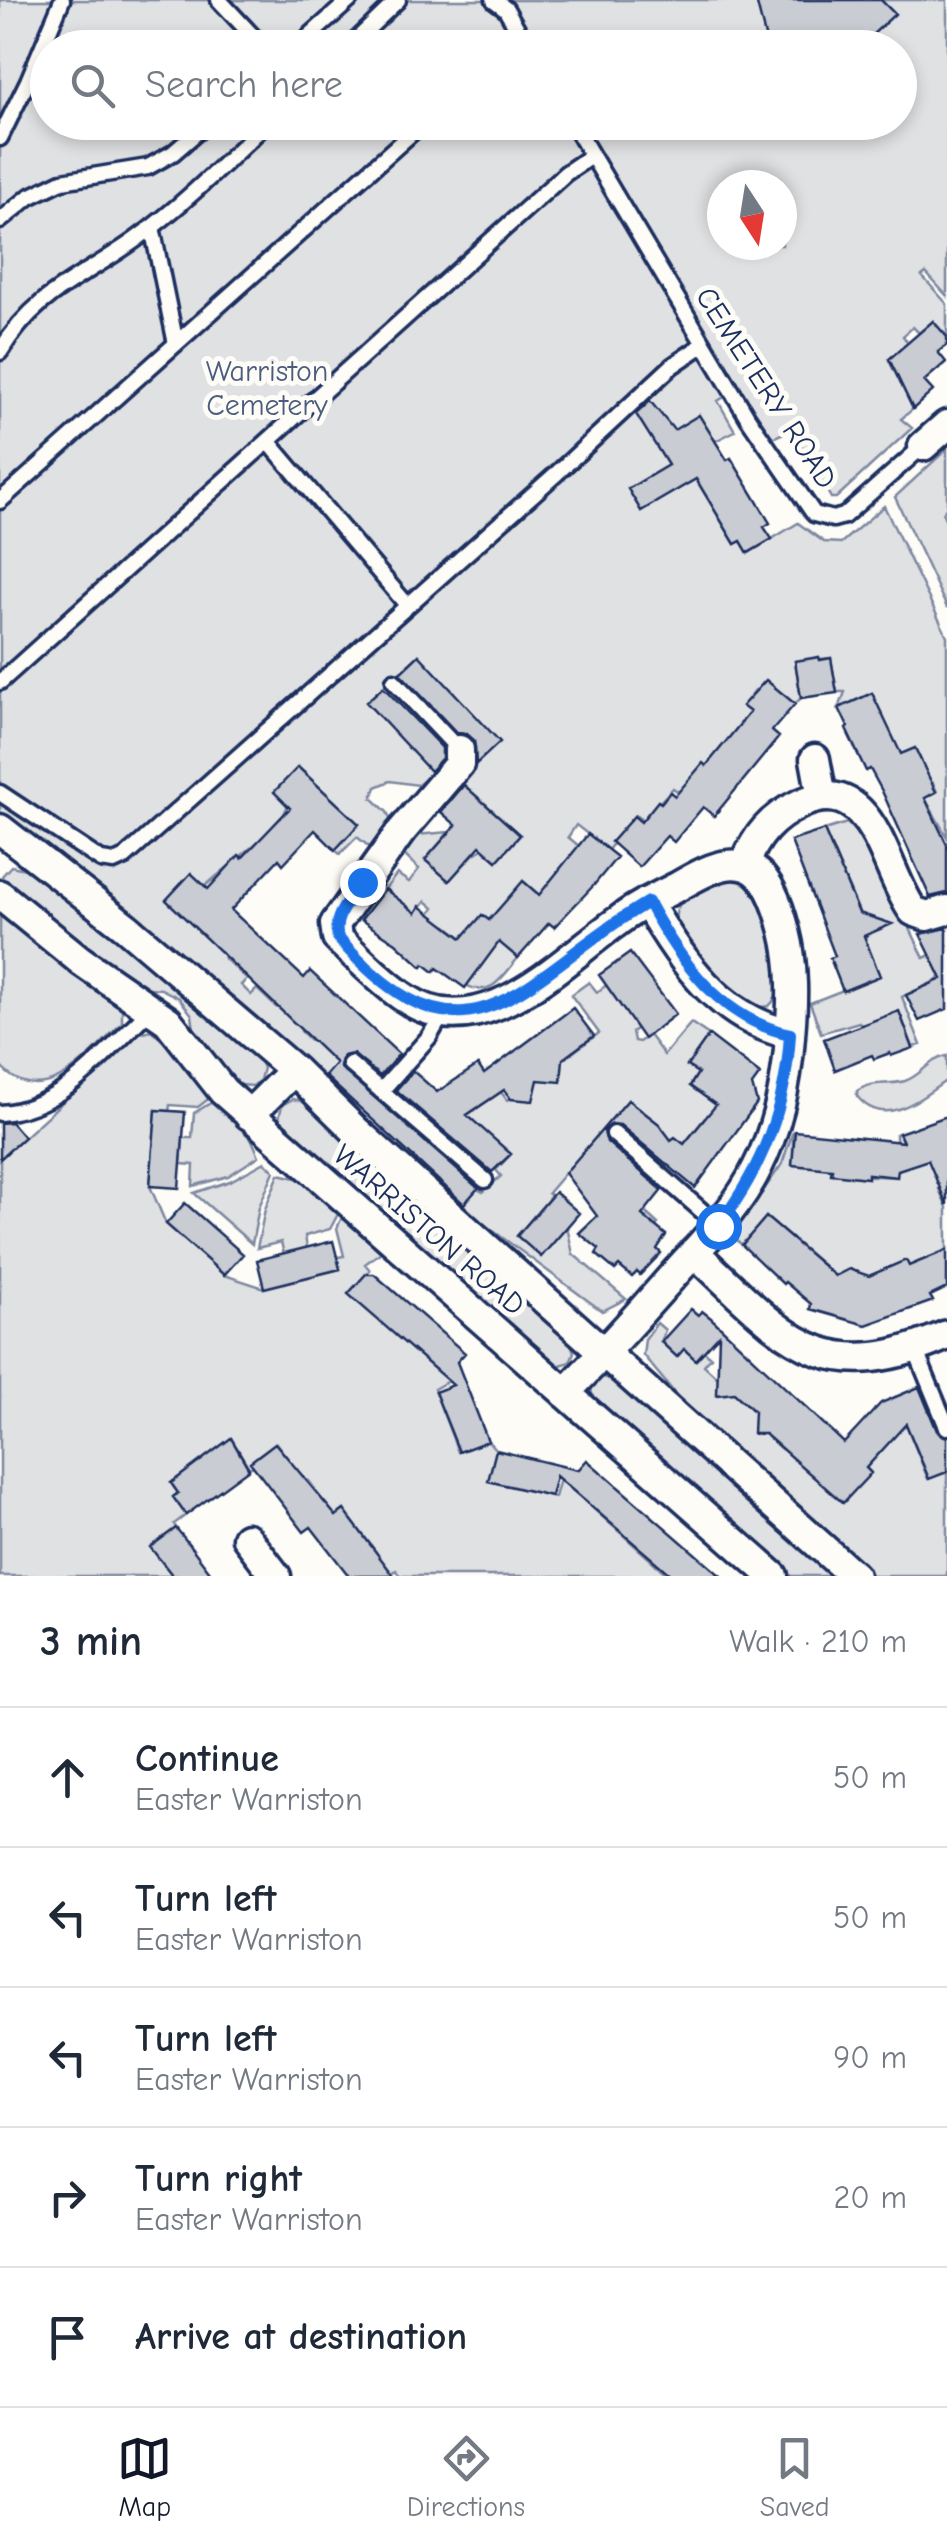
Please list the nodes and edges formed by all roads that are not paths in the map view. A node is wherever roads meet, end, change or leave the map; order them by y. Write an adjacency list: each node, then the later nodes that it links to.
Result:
1 (62, 0): 6 (lane)
2 (219, 0): 7 (lane)
3 (350, 0): 8 (lane)
4 (398, 0): 9 (lane)
5 (496, 0): 10 (lane)
6 (49, 30)
7 (247, 30)
8 (316, 30)
9 (367, 30)
10 (516, 30)
11 (30, 76): 12 (lane)
12 (0, 138)
13 (188, 140): 18 (lane)
14 (248, 140): 19 (lane)
15 (404, 140): 20 (lane)
16 (582, 140): 17 (lane, CEMETERY ROAD)
17 (591, 156): 21 (lane, CEMETERY ROAD); 24 (lane)
18 (0, 222)
19 (152, 227): 20 (lane); 22 (lane)
20 (176, 344): 26 (lane)
21 (704, 344): 25 (lane, CEMETERY ROAD); 27 (lane)
22 (0, 352)
23 (947, 425): 25 (street)
24 (268, 441): 27 (lane); 29 (lane)
25 (924, 446)
26 (0, 501)
27 (408, 605): 32 (lane)
28 (394, 680): 30 (lane)
29 (0, 682)
30 (459, 750): 42 (street)
31 (815, 758): 33 (street)
32 (0, 793)
33 (822, 797): 37 (street); 40 (street)
34 (0, 830): 35 (street, WARRISTON ROAD)
35 (33, 852): 36 (lane); 45 (street, WARRISTON ROAD)
36 (0, 854)
37 (745, 866): 39 (street); 43 (street)
38 (0, 895): 41 (street, WARRISTON ROAD)
39 (648, 902): 42 (street); 43 (street)
40 (947, 910)
41 (152, 1008): 47 (lane); 48 (street, WARRISTON ROAD)
42 (444, 1012): 46 (lane)
43 (790, 1034): 51 (street)
44 (350, 1064): 46 (lane)
45 (294, 1070): 48 (street); 55 (street, WARRISTON ROAD)
46 (380, 1091): 50 (lane)
47 (5, 1114)
48 (250, 1115): 56 (street, WARRISTON ROAD)
49 (614, 1134): 51 (lane)
50 (485, 1180)
51 (718, 1226): 52 (street)
52 (694, 1252): 54 (street); 55 (street)
53 (947, 1334): 54 (street)
54 (915, 1349): 57 (lane)
55 (604, 1353): 56 (street); 61 (street, WARRISTON ROAD)
56 (566, 1394): 60 (street, WARRISTON ROAD)
57 (947, 1426)
58 (248, 1538): 59 (street)
59 (276, 1576)
60 (772, 1576)
61 (854, 1576)

